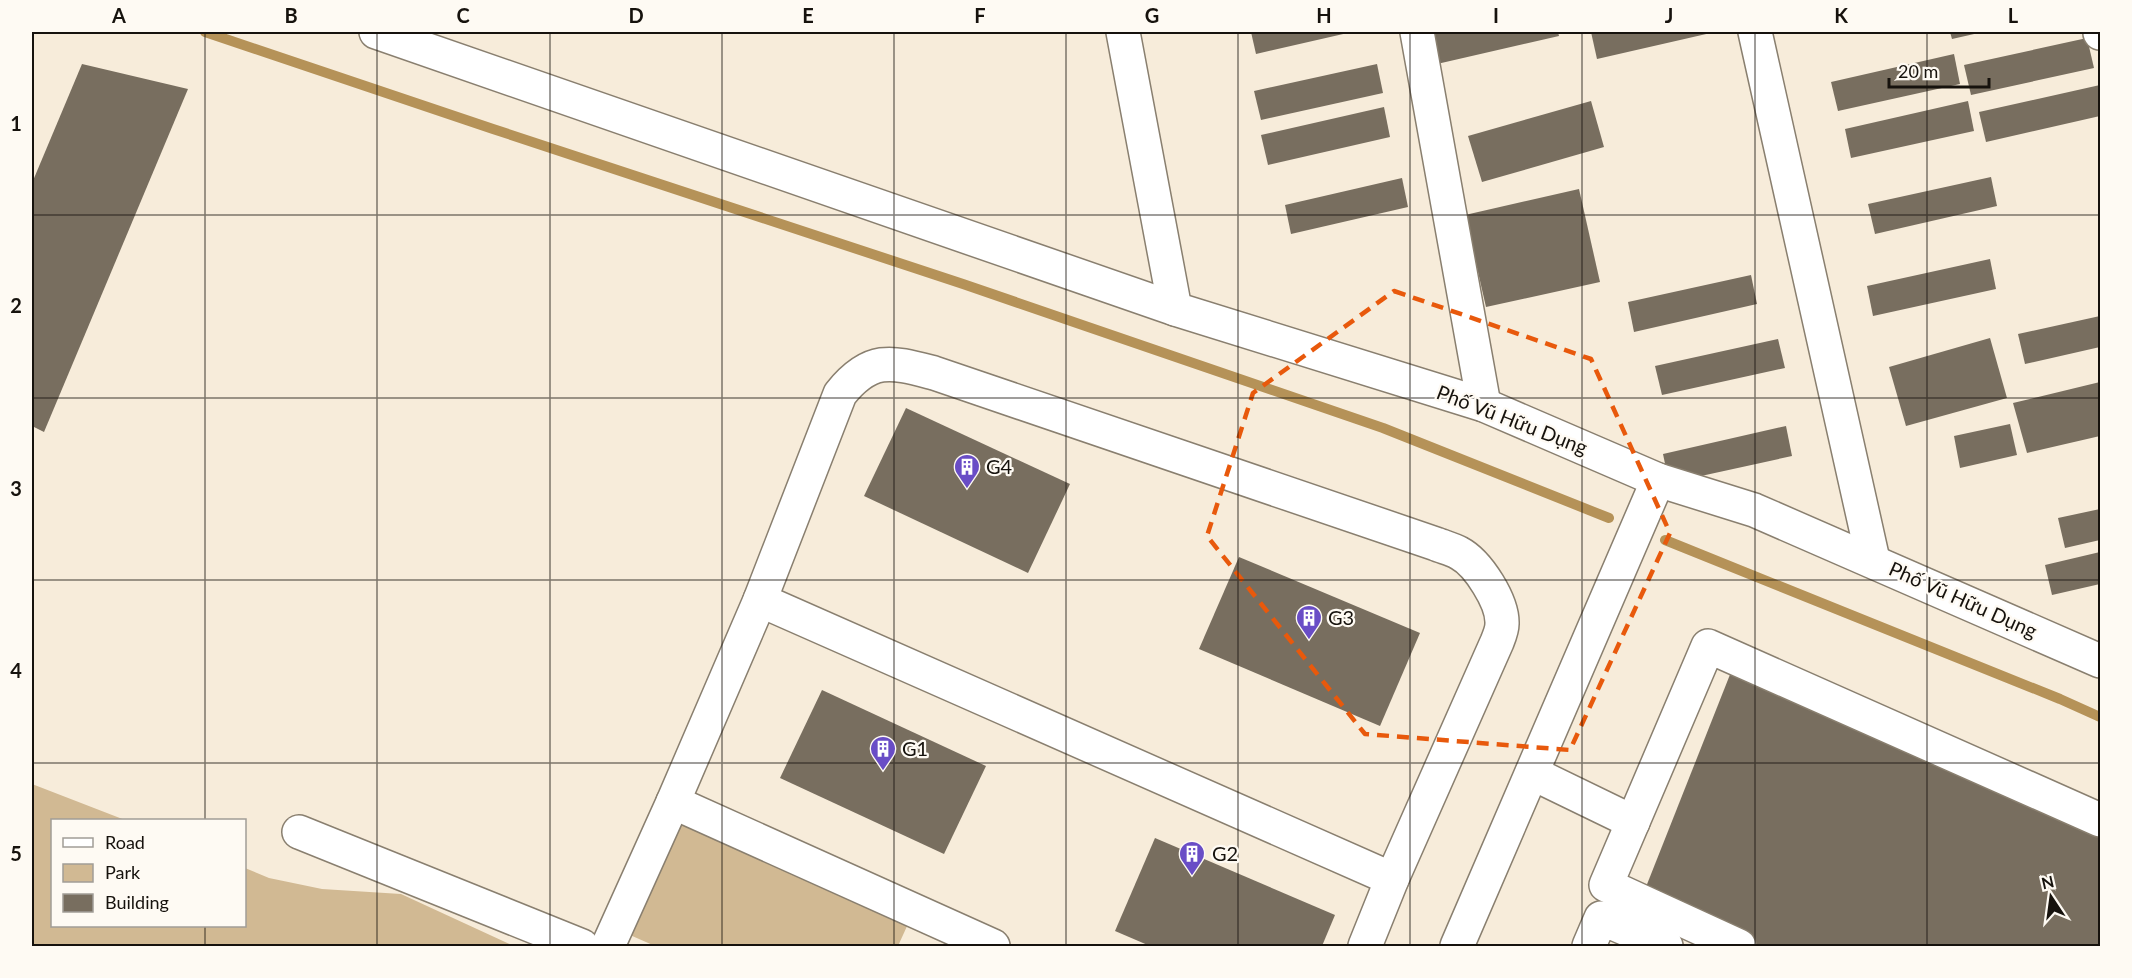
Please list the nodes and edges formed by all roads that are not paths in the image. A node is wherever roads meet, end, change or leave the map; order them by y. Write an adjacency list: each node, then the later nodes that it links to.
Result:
1 (376, 32): 5 (street, Phố Vũ Hữu Dụng)
2 (1123, 32): 5 (street)
3 (1417, 32): 6 (street)
4 (1755, 32): 8 (street)
5 (1175, 309): 6 (street, Phố Vũ Hữu Dụng)
6 (1484, 405): 7 (street, Phố Vũ Hữu Dụng)
7 (1658, 480): 8 (street, Phố Vũ Hữu Dụng); 11 (street)
8 (1873, 560): 10 (street, Phố Vũ Hữu Dụng)
9 (760, 600): 12 (street); 16 (street); 16 (street)
10 (2100, 661)
11 (1532, 772): 14 (street); 21 (street)
12 (673, 802): 18 (street); 19 (street)
13 (2100, 820): 14 (street)
14 (1633, 822): 24 (street)
15 (299, 832): 17 (street)
16 (1392, 879): 20 (street)
17 (582, 946)
18 (608, 946)
19 (993, 946)
20 (1365, 946)
21 (1457, 946)
22 (1589, 946): 23 (street)
23 (1666, 946)
24 (1739, 946)

